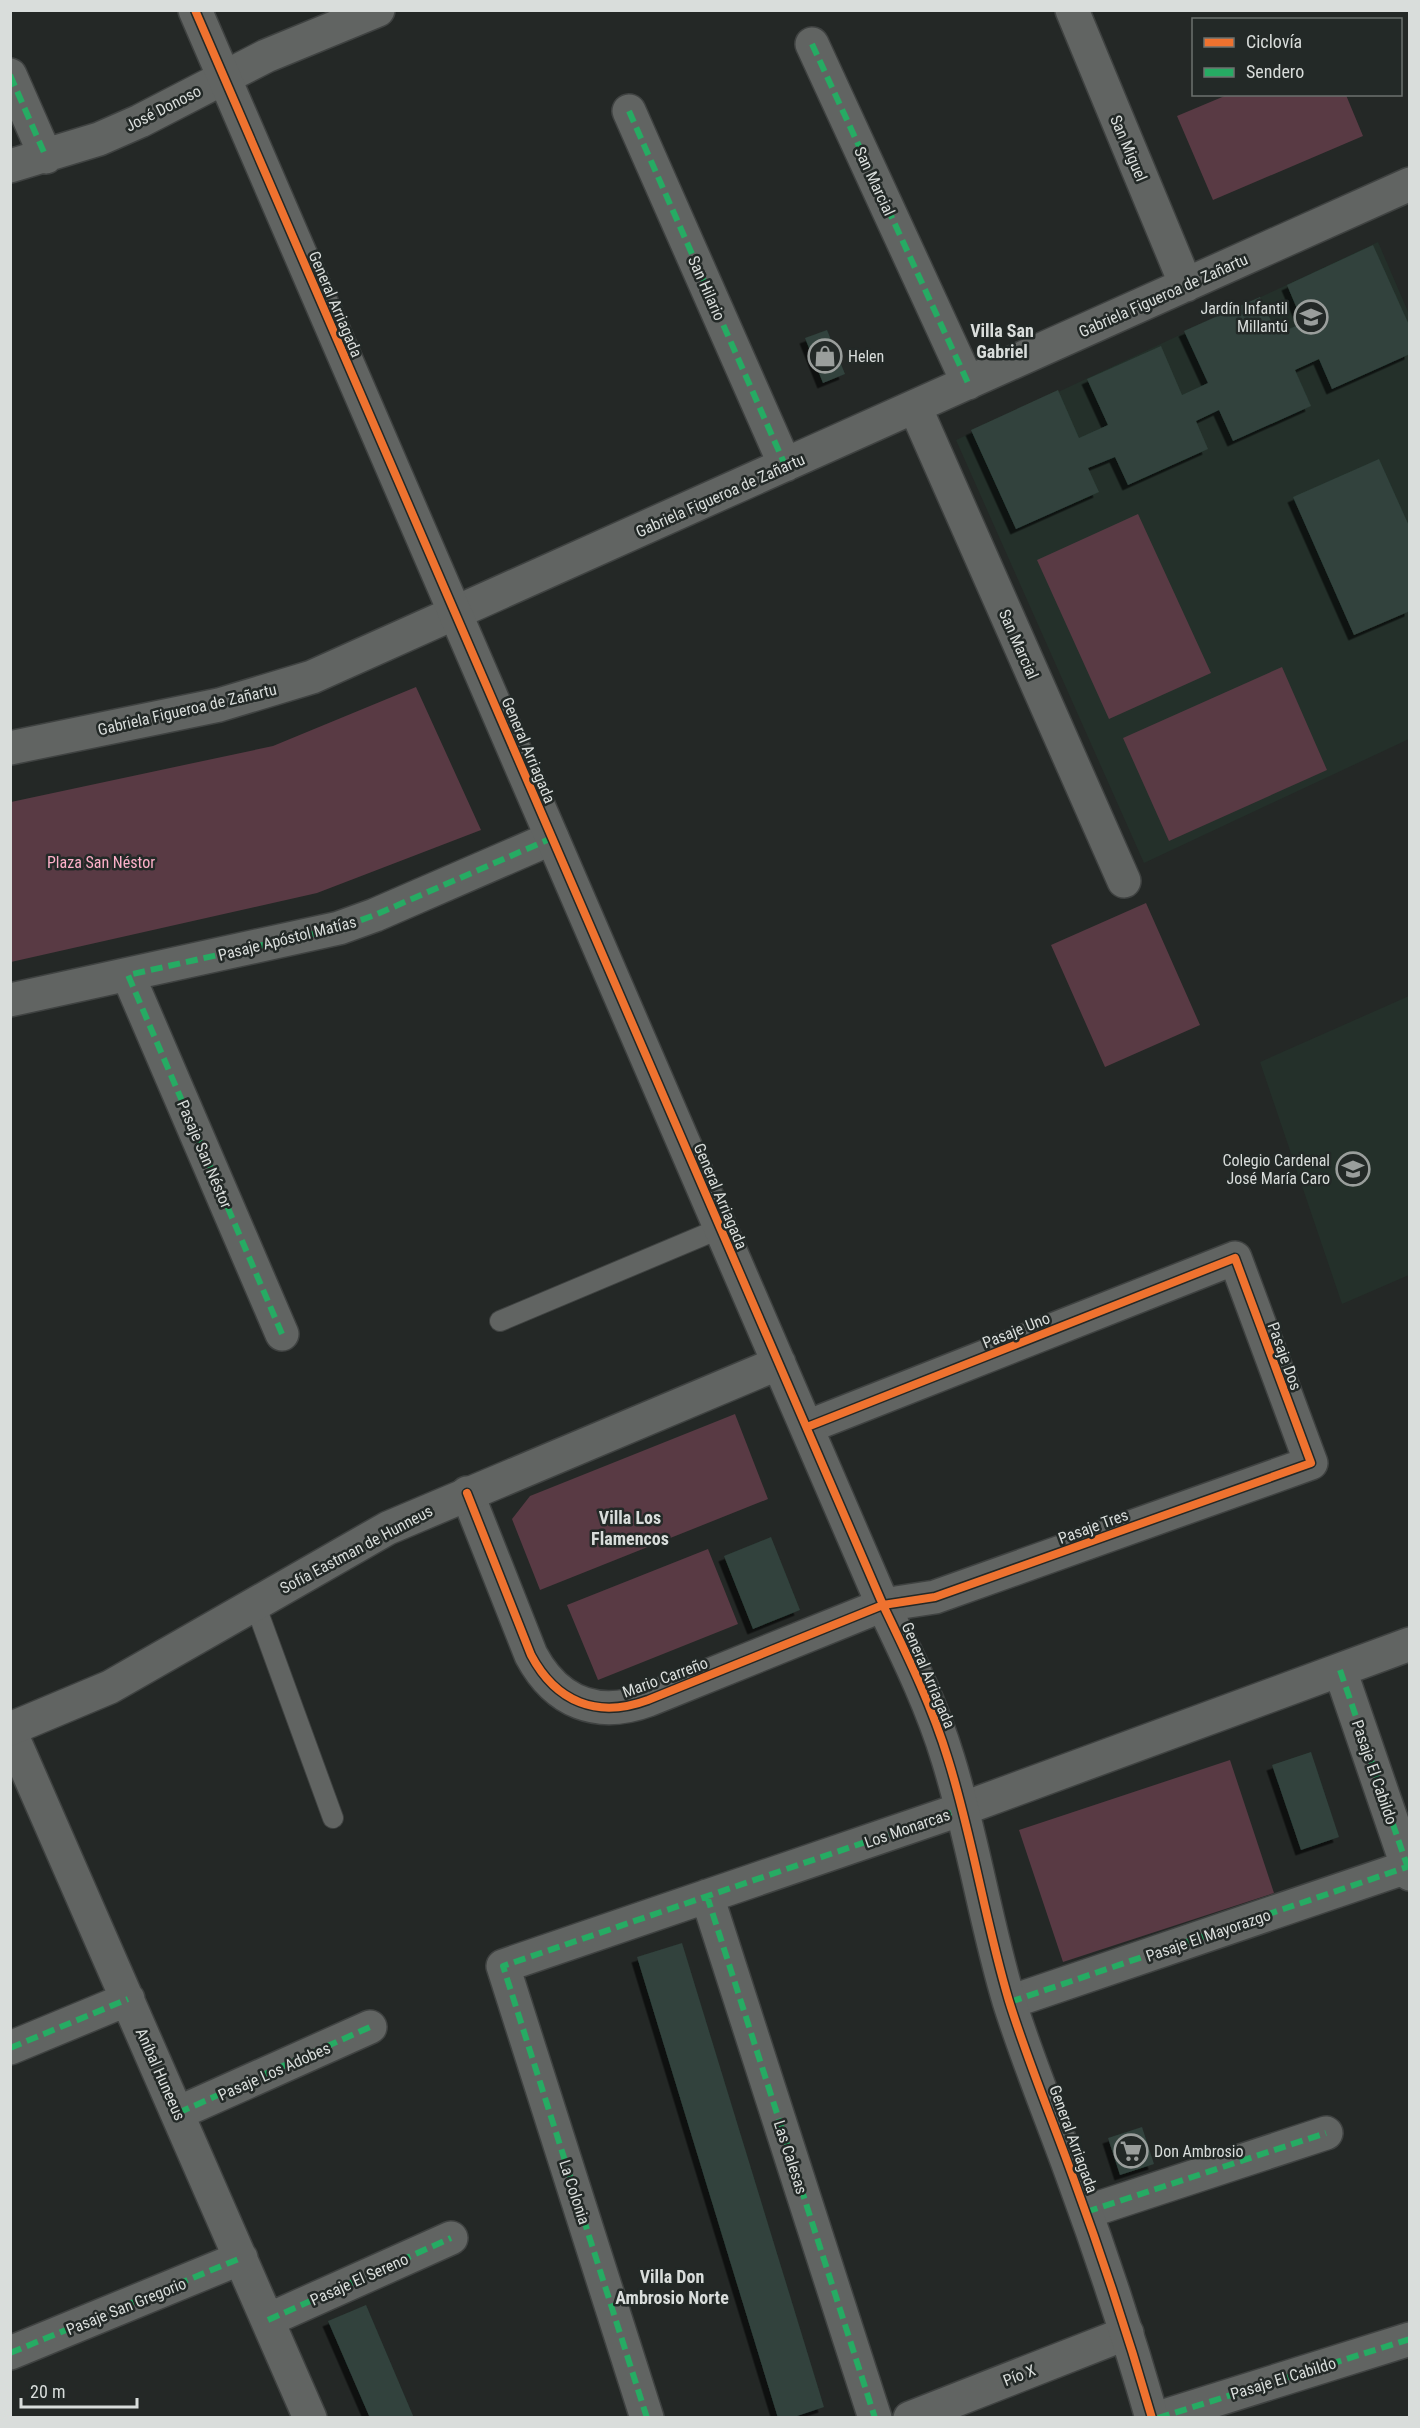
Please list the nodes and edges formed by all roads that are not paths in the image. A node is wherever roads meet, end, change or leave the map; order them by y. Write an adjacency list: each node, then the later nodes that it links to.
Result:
1 (195, 10): 6 (street, General Arriagada)
2 (378, 10): 6 (street, José Donoso)
3 (1072, 10): 11 (street, San Miguel)
4 (812, 44): 12 (street, San Marcial)
5 (10, 75): 8 (street)
6 (224, 76): 8 (street, José Donoso); 15 (street, General Arriagada)
7 (629, 111): 14 (street, San Hilario)
8 (46, 157): 9 (street, José Donoso)
9 (10, 166)
10 (1409, 185): 11 (street, Gabriela Figueroa de Zañartu)
11 (1186, 285): 12 (street, Gabriela Figueroa de Zañartu)
12 (968, 383): 13 (street, Gabriela Figueroa de Zañartu)
13 (915, 407): 14 (street, Gabriela Figueroa de Zañartu); 18 (street, San Marcial)
14 (785, 465): 15 (street, Gabriela Figueroa de Zañartu)
15 (456, 614): 16 (street, Gabriela Figueroa de Zañartu); 17 (street, General Arriagada)
16 (10, 748)
17 (552, 838): 19 (street, Pasaje Apóstol Matías); 21 (street, General Arriagada)
18 (1124, 881)
19 (128, 975): 20 (street, Pasaje Apóstol Matías); 24 (street, Pasaje San Néstor)
20 (10, 1000)
21 (721, 1228): 23 (lane); 25 (street, General Arriagada)
22 (1235, 1257): 26 (street, Pasaje Uno); 27 (street, Pasaje Dos)
23 (500, 1321)
24 (282, 1334)
25 (779, 1363): 26 (street, General Arriagada); 28 (street, Sofía Eastman de Hunneus)
26 (807, 1427): 30 (street, General Arriagada)
27 (1311, 1463): 30 (street, Pasaje Tres)
28 (467, 1493): 29 (street, Sofía Eastman de Hunneus); 30 (street, Mario Carreño)
29 (255, 1604): 33 (street, Sofía Eastman de Hunneus); 35 (lane)
30 (883, 1605): 34 (street, General Arriagada)
31 (1410, 1644): 32 (street, Los Monarcas)
32 (1340, 1670): 34 (street, Los Monarcas); 36 (street, Pasaje El Cabildo)
33 (10, 1730): 39 (street, Aníbal Huneeus)
34 (962, 1809): 37 (street, Los Monarcas); 40 (street, General Arriagada)
35 (333, 1818)
36 (1408, 1870): 40 (street, Pasaje El Mayorazgo)
37 (707, 1896): 38 (street, Los Monarcas); 54 (street, Las Calesas)
38 (503, 1966): 53 (street, La Colonia)
39 (128, 1999): 42 (street); 43 (street, Aníbal Huneeus)
40 (1010, 2002): 45 (street, General Arriagada)
41 (370, 2027): 43 (street, Pasaje Los Adobes)
42 (10, 2048)
43 (178, 2114): 47 (street, Aníbal Huneeus)
44 (1326, 2133): 45 (street)
45 (1086, 2212): 49 (street, General Arriagada)
46 (451, 2238): 48 (street, Pasaje El Sereno)
47 (241, 2258): 48 (street, Aníbal Huneeus); 51 (street, Pasaje San Gregorio)
48 (268, 2320): 52 (street, Aníbal Huneeus)
49 (1127, 2332): 55 (street, Pío X); 56 (street, General Arriagada)
50 (1410, 2339): 57 (street, Pasaje El Cabildo)
51 (10, 2353)
52 (310, 2418)
53 (647, 2418)
54 (875, 2418)
55 (910, 2418)
56 (1152, 2418)
57 (1158, 2418)

